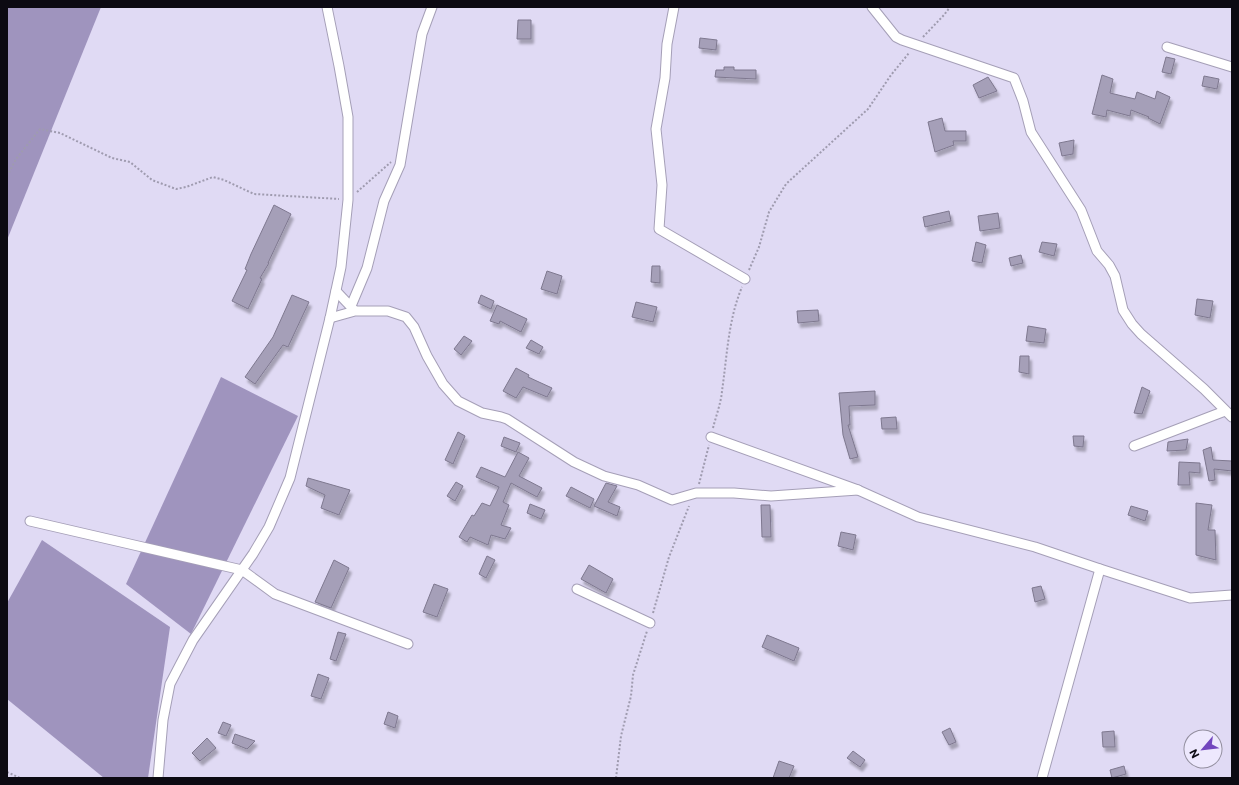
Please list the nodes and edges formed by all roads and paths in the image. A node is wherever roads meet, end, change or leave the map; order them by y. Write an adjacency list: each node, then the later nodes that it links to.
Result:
1 (327, 7): 11 (street)
2 (432, 7): 9 (street)
3 (674, 7): 12 (street)
4 (872, 7): 6 (street)
5 (950, 7): 6 (path)
6 (915, 45): 12 (path); 16 (street)
7 (1167, 47): 8 (street)
8 (1232, 67)
9 (403, 152): 11 (path); 14 (street)
10 (7, 176): 11 (path)
11 (348, 200): 13 (street)
12 (745, 279): 17 (path)
13 (336, 291): 14 (street); 15 (street)
14 (353, 309): 15 (street); 20 (street)
15 (330, 318): 23 (street)
16 (1229, 414): 18 (street)
17 (711, 437): 19 (street); 20 (path)
18 (1134, 446)
19 (858, 490): 20 (street); 22 (street)
20 (696, 493): 26 (path)
21 (30, 521): 23 (street)
22 (1100, 569): 25 (street); 32 (street)
23 (242, 570): 27 (street); 30 (street)
24 (578, 589): 26 (street)
25 (1232, 595)
26 (650, 623): 31 (path)
27 (408, 644)
28 (7, 772): 29 (path)
29 (20, 778)
30 (158, 778)
31 (616, 778)
32 (1042, 778)

